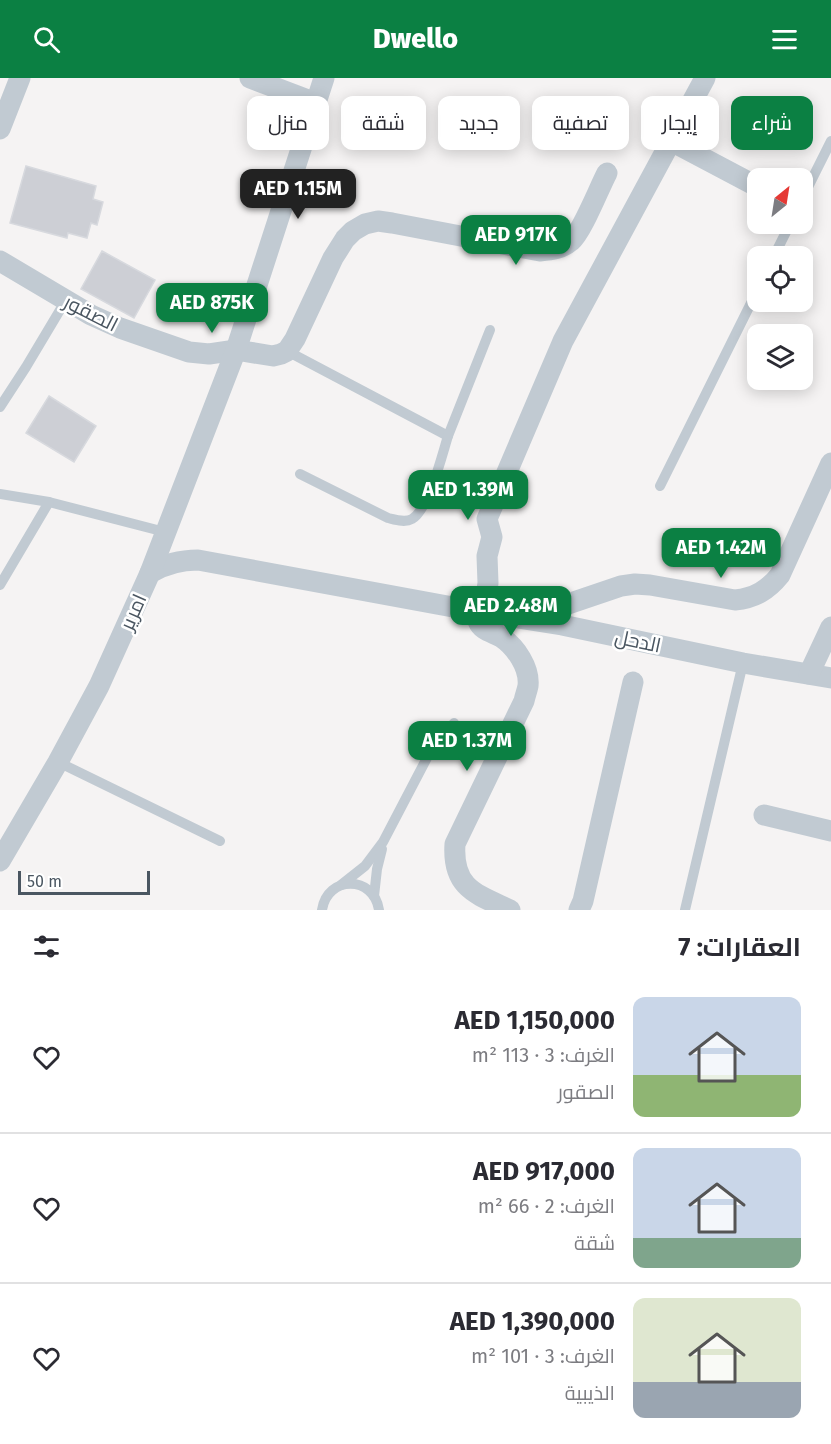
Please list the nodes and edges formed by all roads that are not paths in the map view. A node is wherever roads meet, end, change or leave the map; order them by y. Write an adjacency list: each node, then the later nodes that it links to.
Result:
1 (20, 78): 8 (street)
2 (250, 78): 5 (street)
3 (324, 78): 6 (street)
4 (705, 78): 7 (street)
5 (298, 96)
6 (318, 96)
7 (695, 96)
8 (0, 129)
9 (831, 141): 14 (lane)
10 (301, 150): 20 (street)
11 (666, 150): 36 (street)
12 (688, 150): 15 (street)
13 (607, 173): 21 (street)
14 (813, 177)
15 (747, 181)
16 (0, 261): 17 (street, الصقور)
17 (66, 300): 22 (street, الصقور); 24 (lane)
18 (747, 311): 28 (lane)
19 (490, 330): 25 (lane)
20 (236, 350): 21 (street, الصقور); 22 (street, الصقور); 23 (street, امرير)
21 (287, 351): 25 (lane)
22 (189, 352): 23 (street, الصقور)
23 (221, 386): 31 (street, امرير)
24 (0, 407)
25 (448, 436): 27 (lane)
26 (831, 463): 35 (street)
27 (300, 474)
28 (660, 486)
29 (0, 494): 30 (lane)
30 (50, 502): 31 (lane); 34 (lane)
31 (165, 532): 32 (street); 33 (street, امرير)
32 (198, 560): 33 (street); 36 (street, الدحل)
33 (150, 573): 43 (street, امرير)
34 (0, 585)
35 (562, 606)
36 (480, 612): 38 (street, الدحل); 53 (street)
37 (831, 627): 39 (street)
38 (743, 663): 39 (street, الدحل); 55 (lane)
39 (809, 674): 40 (street, الدحل)
40 (831, 678)
41 (633, 682): 54 (street)
42 (454, 723): 47 (lane)
43 (58, 762): 46 (lane); 48 (street, امرير)
44 (764, 815): 45 (street)
45 (831, 831)
46 (220, 841)
47 (383, 843): 49 (lane); 50 (lane)
48 (0, 861)
49 (341, 885): 50 (lane); 51 (lane)
50 (374, 896): 52 (lane)
51 (322, 910)
52 (379, 910)
53 (510, 910)
54 (579, 910)
55 (685, 910)

